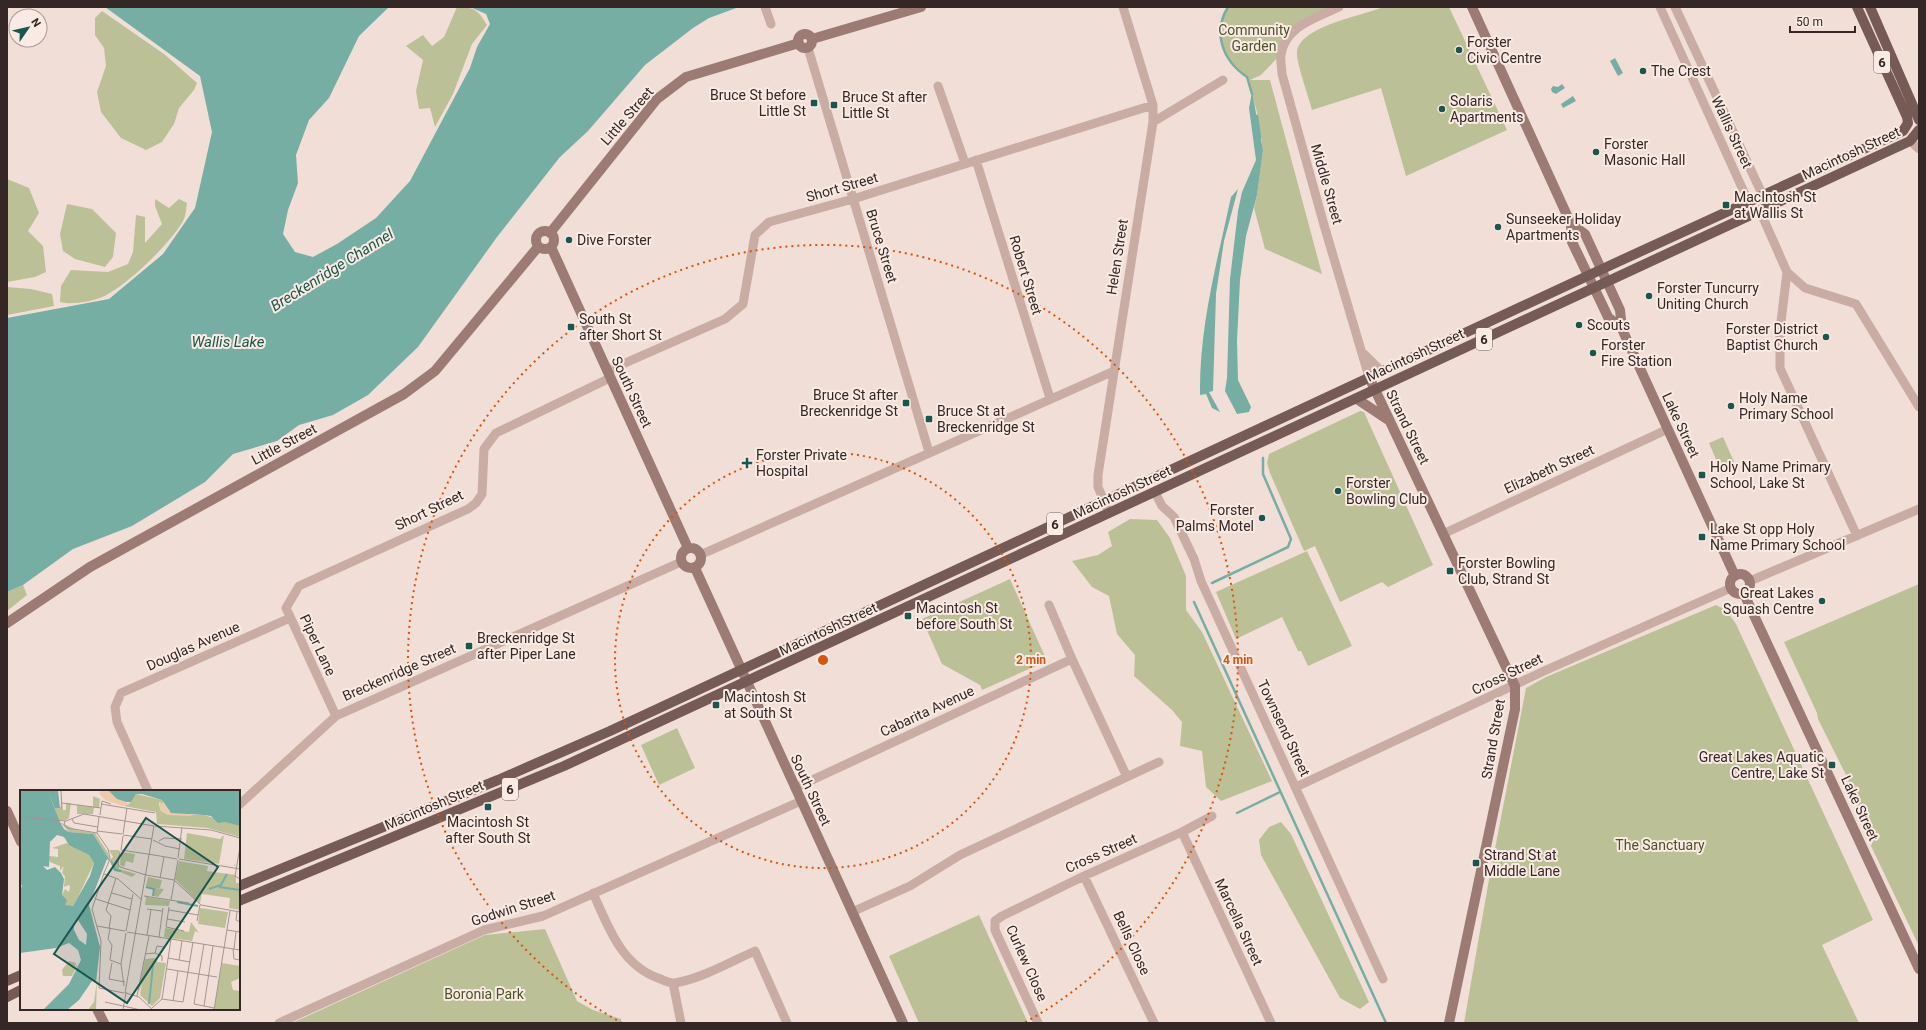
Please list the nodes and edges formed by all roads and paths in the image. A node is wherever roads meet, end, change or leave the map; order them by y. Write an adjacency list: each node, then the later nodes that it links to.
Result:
1 (765, 7): 10 (street)
2 (921, 7): 11 (street, Little Street)
3 (1124, 7): 14 (street, Helen Street)
4 (1339, 7): 36 (street, Middle Street)
5 (1472, 7): 26 (street, Lake Street)
6 (1660, 7): 24 (street, Wallis Street)
7 (1675, 7): 22 (street, Wallis Street)
8 (1857, 7): 22 (main road, Macintosh Street / 6)
9 (1870, 7): 15 (main road, 6)
10 (771, 24)
11 (806, 44): 23 (street, Bruce Street); 27 (street, Little Street)
12 (1223, 80): 16 (street)
13 (938, 86): 21 (street)
14 (1153, 105): 16 (street, Helen Street); 20 (street, Short Street)
15 (1918, 116)
16 (1153, 122): 37 (street, Helen Street)
17 (1919, 130): 18 (main road, Macintosh Street / 6)
18 (1910, 141): 19 (street); 25 (main road, Macintosh Street / 6)
19 (1919, 149)
20 (976, 160): 21 (street, Short Street); 42 (street, Robert Street)
21 (966, 163): 23 (street, Short Street)
22 (1763, 196): 24 (main road, Macintosh Street / 6)
23 (853, 199): 39 (street, Short Street); 47 (street, Bruce Street)
24 (1749, 203): 30 (main road, Macintosh Street / 6)
25 (1760, 211): 31 (street); 33 (main road, Macintosh Street / 6)
26 (1571, 224): 30 (street, Lake Street); 32 (street, Lake Street)
27 (550, 233): 28 (street); 29 (street)
28 (538, 247): 29 (street); 65 (street, Little Street)
29 (551, 247): 39 (street, South Street)
30 (1601, 269): 32 (main road, Macintosh Street / 6); 33 (street, Lake Street)
31 (1787, 272): 44 (street); 53 (street)
32 (1588, 275): 34 (street, Lake Street); 38 (main road, Macintosh Street / 6)
33 (1607, 282): 34 (main road, Macintosh Street / 6); 35 (street, Lake Street)
34 (1594, 288): 35 (street, Lake Street); 41 (main road, Macintosh Street / 6)
35 (1622, 329): 46 (street, Lake Street)
36 (1360, 350): 38 (street, Middle Street); 40 (street, Middle Street)
37 (1114, 370): 42 (street); 49 (street, Helen Street)
38 (1381, 371): 40 (main road, Macintosh Street / 6)
39 (609, 375): 54 (street, South Street); 63 (street, Short Street)
40 (1369, 377): 41 (street, Middle Street); 49 (main road, Macintosh Street / 6)
41 (1374, 390): 43 (main road, Macintosh Street / 6); 45 (street, Strand Street)
42 (1050, 398): 47 (street)
43 (1356, 399): 45 (street); 48 (main road, Macintosh Street / 6)
44 (1919, 407)
45 (1389, 420): 52 (street, Strand Street)
46 (1668, 429): 52 (street, Elizabeth Street); 58 (street, Lake Street)
47 (929, 452): 55 (street)
48 (1155, 492): 51 (main road, Macintosh Street / 6); 73 (street, Townsend Street)
49 (1103, 501): 51 (street, Helen Street); 67 (main road, Macintosh Street / 6)
50 (1919, 509): 53 (street)
51 (1109, 513): 68 (main road, Macintosh Street / 6)
52 (1443, 534): 69 (street, Strand Street)
53 (1857, 536): 59 (street)
54 (688, 548): 55 (street); 56 (street)
55 (700, 555): 57 (street)
56 (681, 562): 57 (street); 70 (street, Breckenridge Street)
57 (695, 568): 67 (street, South Street)
58 (1735, 576): 59 (street); 60 (street)
59 (1750, 581): 61 (street)
60 (1731, 588): 61 (street); 69 (street, Cross Street)
61 (1744, 594): 88 (street, Lake Street)
62 (1049, 605): 66 (street)
63 (286, 608): 64 (street, Piper Lane)
64 (290, 618): 70 (street, Piper Lane); 75 (street, Douglas Avenue)
65 (7, 624)
66 (1072, 659): 72 (street); 74 (street, Cabarita Avenue)
67 (741, 671): 68 (street, South Street); 83 (main road, Macintosh Street / 6)
68 (746, 682): 74 (street, South Street); 85 (main road, Macintosh Street / 6)
69 (1515, 686): 73 (street, Cross Street); 104 (street, Strand Street)
70 (336, 716): 77 (street, Breckenridge Street)
71 (1159, 762): 72 (street)
72 (1127, 777): 86 (street)
73 (1296, 787): 90 (street, Townsend Street)
74 (795, 788): 76 (street, South Street)
75 (148, 790)
76 (801, 801): 84 (street, Godwin Street); 86 (street, South Street)
77 (240, 804)
78 (7, 811): 81 (street)
79 (1212, 816): 80 (street, Cross Street)
80 (1182, 832): 82 (street, Cross Street); 103 (street, Marcella Street)
81 (20, 840)
82 (1084, 876): 87 (street, Cross Street); 102 (street, Bells Close)
83 (240, 886)
84 (593, 893): 92 (street); 97 (street, Godwin Street)
85 (240, 901)
86 (852, 912): 100 (street, South Street)
87 (1002, 916): 101 (street, Curlew Close)
88 (1919, 969)
89 (20, 975): 91 (main road)
90 (1383, 979)
91 (7, 981)
92 (673, 984): 98 (street); 99 (street)
93 (20, 990): 94 (main road)
94 (7, 997)
95 (98, 1010): 96 (street)
96 (104, 1023)
97 (279, 1023)
98 (681, 1023)
99 (787, 1023)
100 (903, 1023)
101 (1038, 1023)
102 (1154, 1023)
103 (1271, 1023)
104 (1449, 1023)

